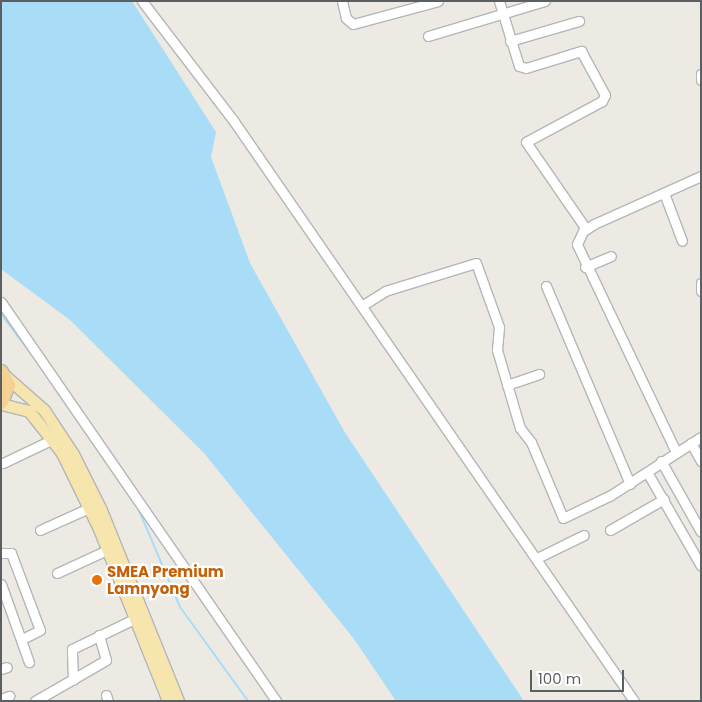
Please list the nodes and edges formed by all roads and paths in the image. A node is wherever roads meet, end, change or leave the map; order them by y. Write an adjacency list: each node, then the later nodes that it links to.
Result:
1 (142, 1): 22 (street)
2 (342, 1): 3 (street)
3 (438, 1)
4 (499, 1): 6 (street)
5 (545, 1): 6 (street)
6 (503, 13): 8 (street); 9 (street)
7 (579, 21): 9 (street)
8 (428, 36)
9 (510, 41): 14 (street)
10 (701, 74): 11 (street)
11 (701, 80)
12 (701, 176): 13 (street)
13 (664, 193): 14 (street); 15 (street)
14 (586, 229): 17 (street)
15 (682, 240)
16 (611, 256): 17 (street)
17 (585, 267): 30 (street)
18 (701, 283): 20 (street)
19 (546, 286): 35 (street)
20 (701, 291)
21 (1, 302): 57 (street)
22 (366, 302): 25 (street); 44 (street)
23 (3, 374): 26 (highway); 52 (main road)
24 (539, 374): 25 (street)
25 (507, 385): 35 (street)
26 (1, 403): 28 (main road)
27 (701, 437): 29 (street)
28 (53, 439): 33 (street); 37 (main road)
29 (691, 443): 30 (street); 32 (street)
30 (676, 452): 31 (street)
31 (661, 461): 34 (street); 40 (street)
32 (701, 461)
33 (3, 464)
34 (647, 472): 35 (street); 36 (street)
35 (630, 484)
36 (664, 499): 39 (street); 45 (street)
37 (89, 508): 38 (street); 42 (main road)
38 (40, 530)
39 (610, 530)
40 (701, 532)
41 (584, 535): 44 (street)
42 (107, 550): 46 (street); 48 (main road)
43 (1, 553): 50 (street)
44 (536, 558): 58 (street)
45 (701, 566)
46 (57, 573)
47 (1, 584): 50 (street)
48 (132, 620): 49 (street); 52 (main road)
49 (100, 636): 53 (street); 53 (street)
50 (22, 639): 51 (street)
51 (29, 662)
52 (157, 668): 55 (main road); 56 (main road)
53 (73, 680): 54 (street)
54 (35, 701)
55 (168, 701)
56 (178, 701)
57 (276, 701)
58 (634, 701)

